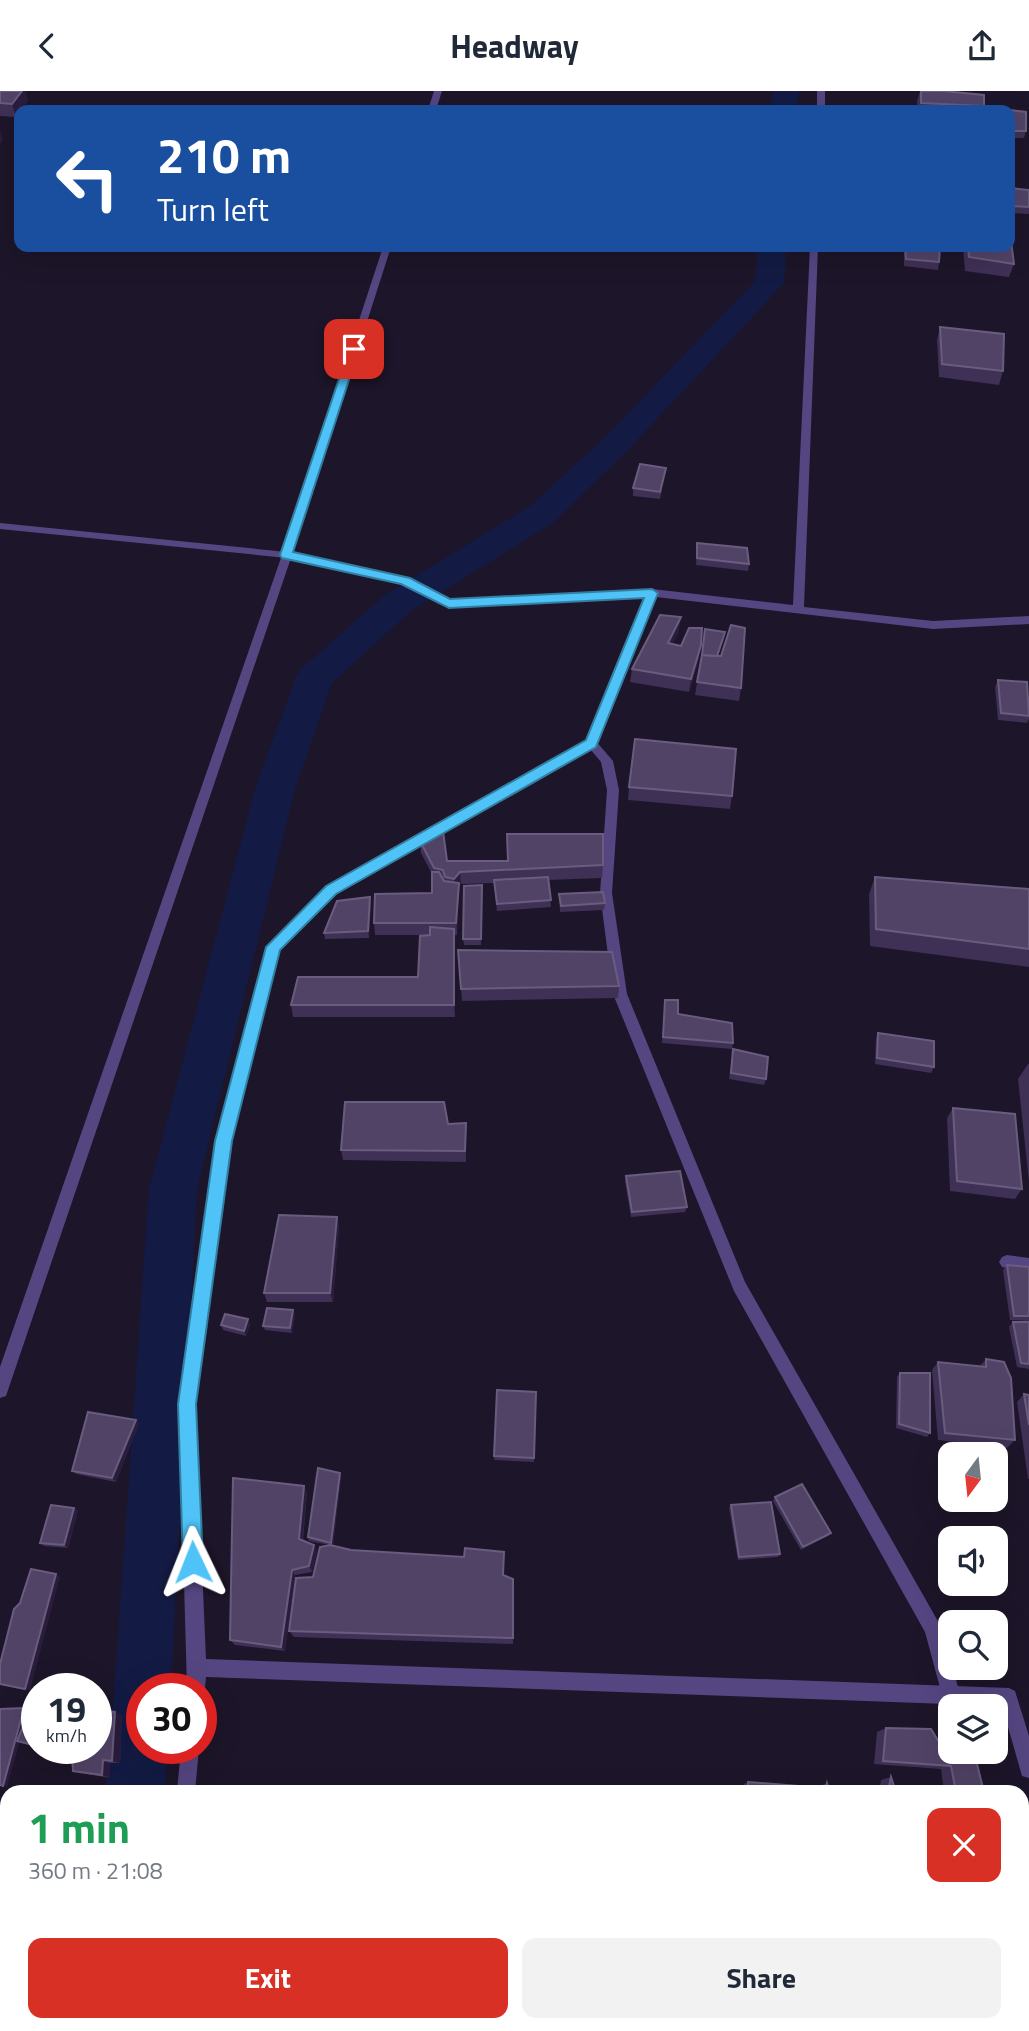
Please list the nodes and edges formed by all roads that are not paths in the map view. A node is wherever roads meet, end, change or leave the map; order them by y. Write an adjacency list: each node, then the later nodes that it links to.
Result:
1 (385, 252): 4 (street)
2 (814, 252): 6 (street)
3 (0, 526): 4 (street)
4 (286, 555): 5 (street); 11 (street)
5 (652, 593): 6 (street); 8 (street)
6 (798, 610): 7 (street)
7 (1029, 621)
8 (591, 743): 12 (street); 14 (street)
9 (1007, 1262): 10 (street)
10 (1029, 1265)
11 (0, 1390)
12 (197, 1668): 13 (street); 15 (street)
13 (197, 1673)
14 (951, 1694)
15 (938, 1695)
16 (1008, 1697): 18 (street)
17 (189, 1764): 19 (street)
18 (1029, 1769)
19 (187, 1785)

